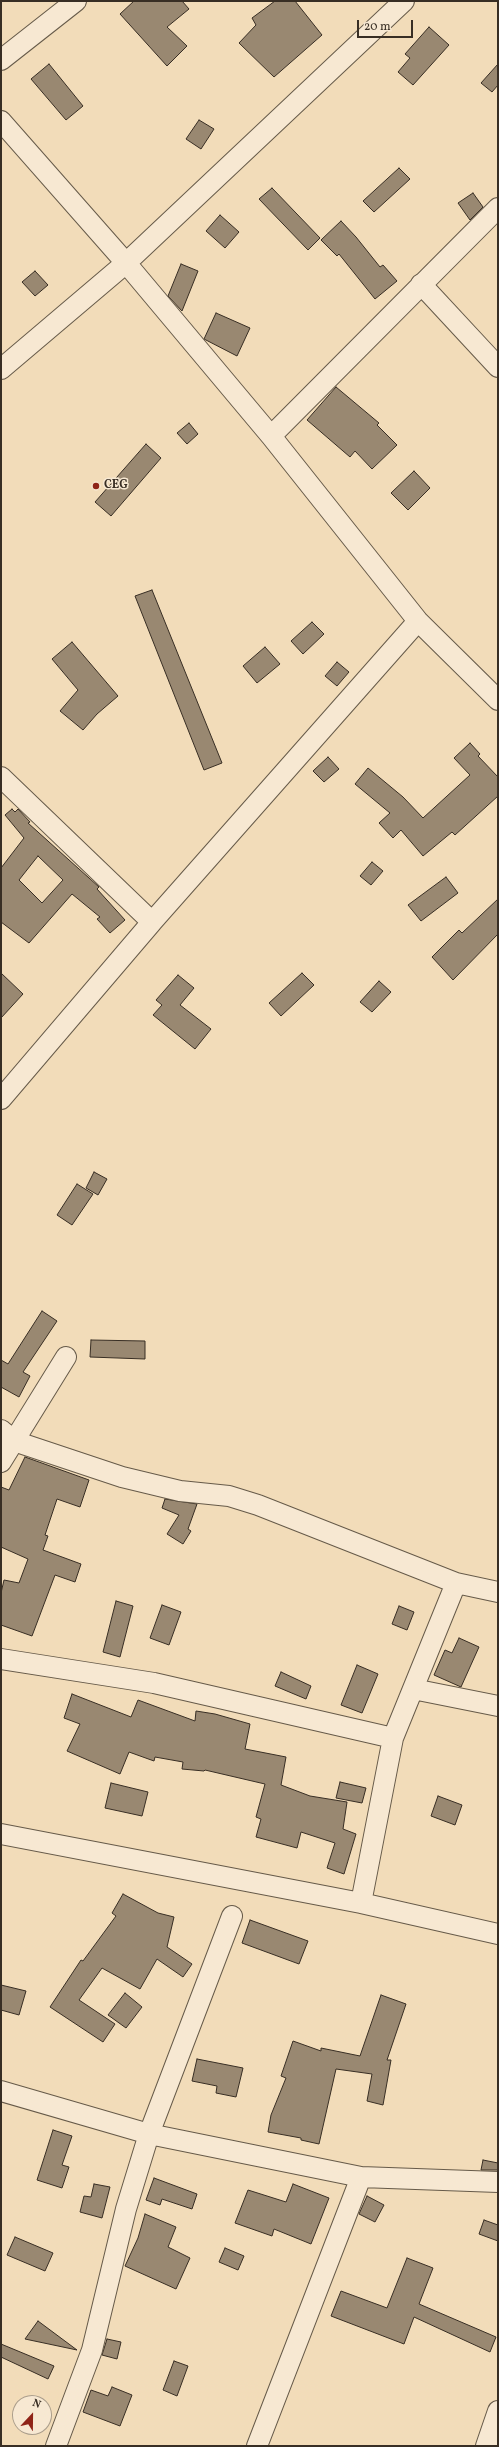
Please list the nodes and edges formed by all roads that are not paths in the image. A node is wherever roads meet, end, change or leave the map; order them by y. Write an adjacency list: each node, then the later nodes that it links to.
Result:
1 (76, 1): 3 (street)
2 (404, 1): 6 (street)
3 (1, 60)
4 (1, 121): 6 (street)
5 (498, 208): 7 (street)
6 (126, 263): 9 (street); 10 (street)
7 (421, 284): 8 (street); 10 (street)
8 (498, 367)
9 (1, 369)
10 (271, 436): 11 (street)
11 (418, 621): 12 (street); 14 (street)
12 (498, 700)
13 (1, 777): 14 (street)
14 (152, 922): 15 (street)
15 (1, 1099)
16 (66, 1357): 17 (street)
17 (7, 1435): 18 (street); 19 (street)
18 (1, 1462)
19 (456, 1583): 20 (street); 22 (street)
20 (498, 1592)
21 (1, 1658): 24 (street)
22 (413, 1689): 23 (street); 24 (street)
23 (498, 1706)
24 (393, 1738): 26 (street)
25 (1, 1834): 26 (street)
26 (361, 1903): 28 (street)
27 (232, 1916): 30 (street)
28 (498, 1934)
29 (1, 2091): 30 (street)
30 (149, 2134): 31 (street); 34 (street)
31 (361, 2177): 32 (street); 35 (street)
32 (498, 2182)
33 (498, 2412): 36 (street)
34 (56, 2446)
35 (257, 2446)
36 (486, 2446)

